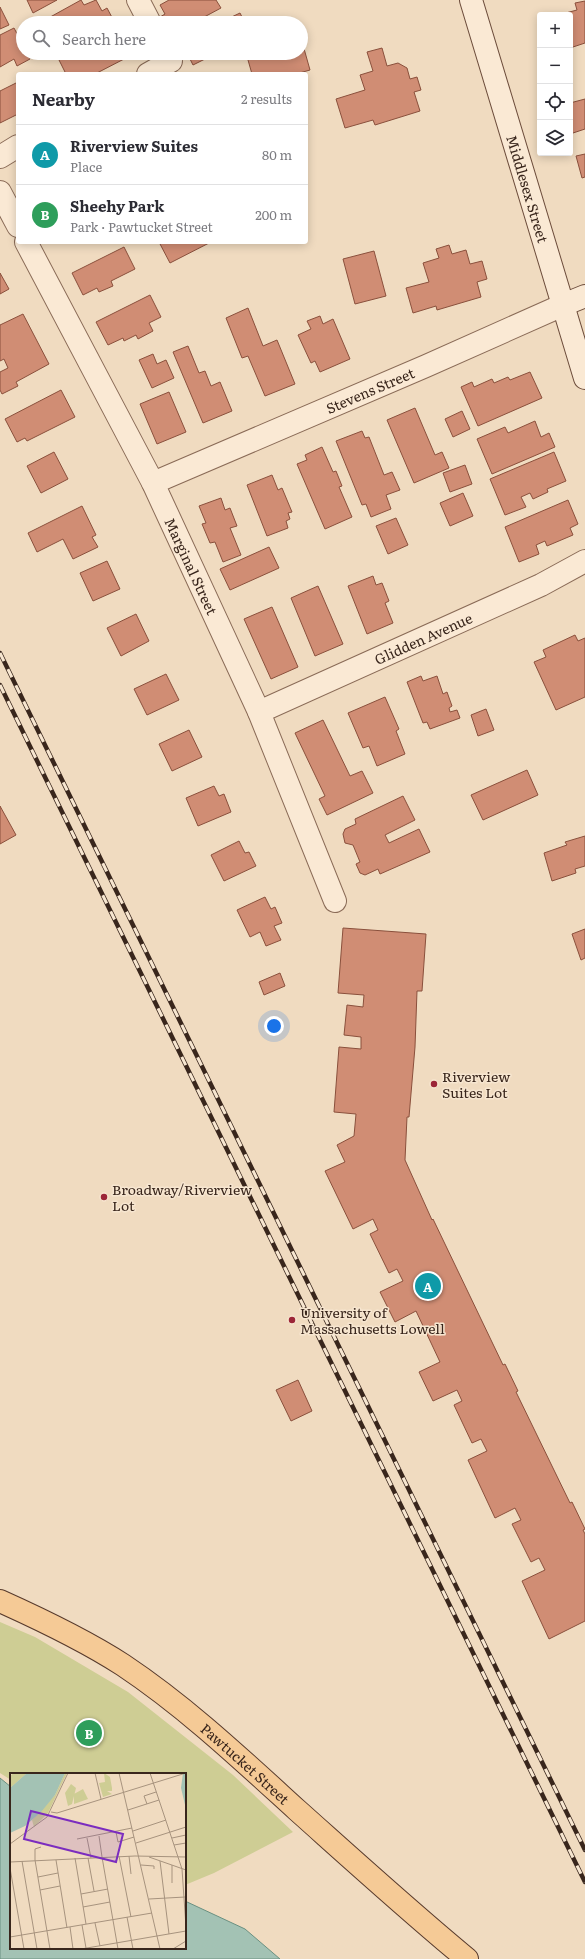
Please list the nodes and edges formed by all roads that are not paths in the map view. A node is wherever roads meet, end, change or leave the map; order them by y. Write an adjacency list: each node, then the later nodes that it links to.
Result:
1 (138, 0): 3 (street)
2 (471, 0): 12 (street, Middlesex Street)
3 (146, 16)
4 (170, 60): 5 (street)
5 (152, 72)
6 (16, 147): 7 (street)
7 (0, 156)
8 (0, 192): 9 (street)
9 (16, 222)
10 (27, 244): 14 (street, Marginal Street)
11 (585, 296): 12 (street, Stevens Street)
12 (563, 305): 13 (street, Middlesex Street); 14 (street, Stevens Street)
13 (585, 378)
14 (153, 483): 16 (street, Marginal Street)
15 (585, 561): 16 (street, Glidden Avenue)
16 (259, 712): 17 (street, Marginal Street)
17 (335, 901)
18 (0, 1601): 19 (main road, Pawtucket Street)
19 (467, 1959)

